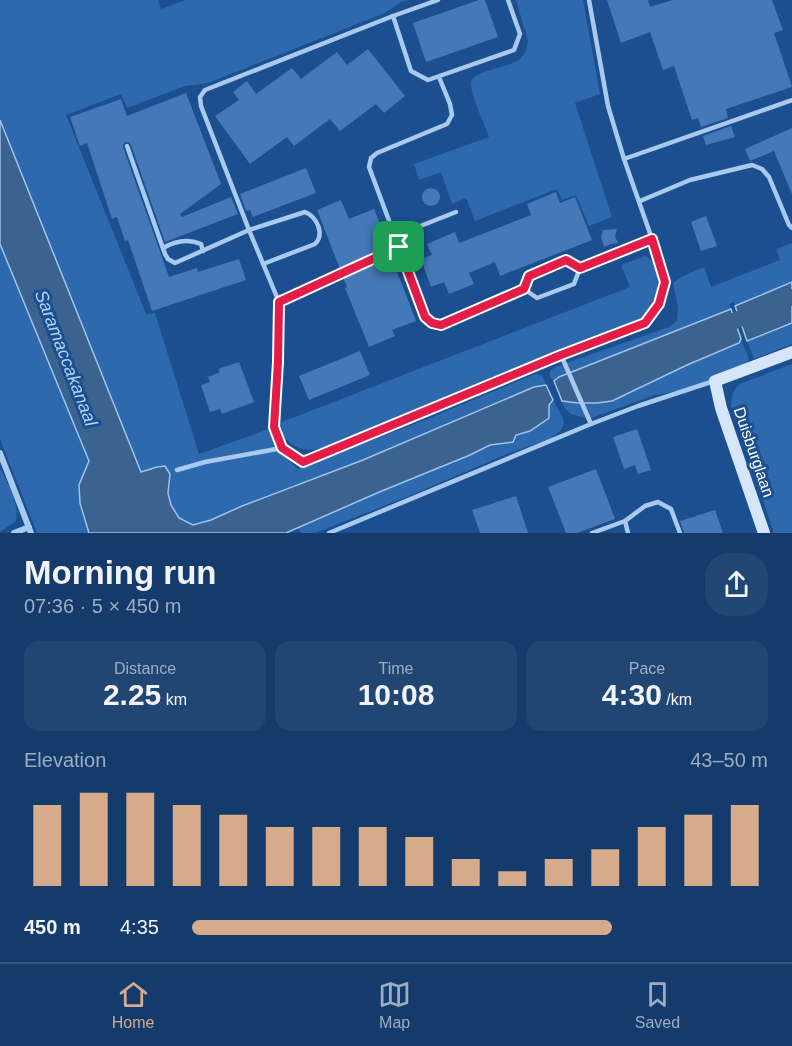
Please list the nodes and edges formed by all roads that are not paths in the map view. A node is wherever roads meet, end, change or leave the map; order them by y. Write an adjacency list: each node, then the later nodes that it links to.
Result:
1 (438, 0): 4 (lane)
2 (508, 0): 5 (lane)
3 (589, 0): 8 (lane)
4 (393, 16): 5 (lane); 12 (lane)
5 (439, 77): 13 (lane)
6 (792, 100): 8 (lane)
7 (127, 146): 16 (lane)
8 (624, 159): 9 (lane)
9 (640, 201): 11 (lane); 14 (lane)
10 (456, 212): 13 (lane)
11 (792, 228)
12 (249, 230): 17 (lane); 18 (lane); 18 (lane)
13 (395, 236): 15 (lane)
14 (652, 239): 19 (lane); 23 (lane)
15 (399, 247): 20 (lane); 21 (lane)
16 (163, 248): 17 (lane); 17 (lane)
17 (203, 251)
18 (263, 264): 21 (lane)
19 (580, 268): 20 (lane); 20 (lane)
20 (524, 289)
21 (279, 302): 26 (lane)
22 (792, 352): 24 (street)
23 (561, 355): 25 (lane); 26 (lane)
24 (715, 381): 25 (lane); 36 (street, Duisburglaan)
25 (591, 424): 32 (lane)
26 (282, 448): 28 (lane)
27 (0, 453): 30 (street)
28 (177, 470)
29 (625, 521): 33 (lane); 34 (lane); 35 (lane)
30 (30, 530): 31 (street)
31 (14, 533)
32 (329, 533)
33 (592, 533)
34 (628, 533)
35 (680, 533)
36 (764, 533)

